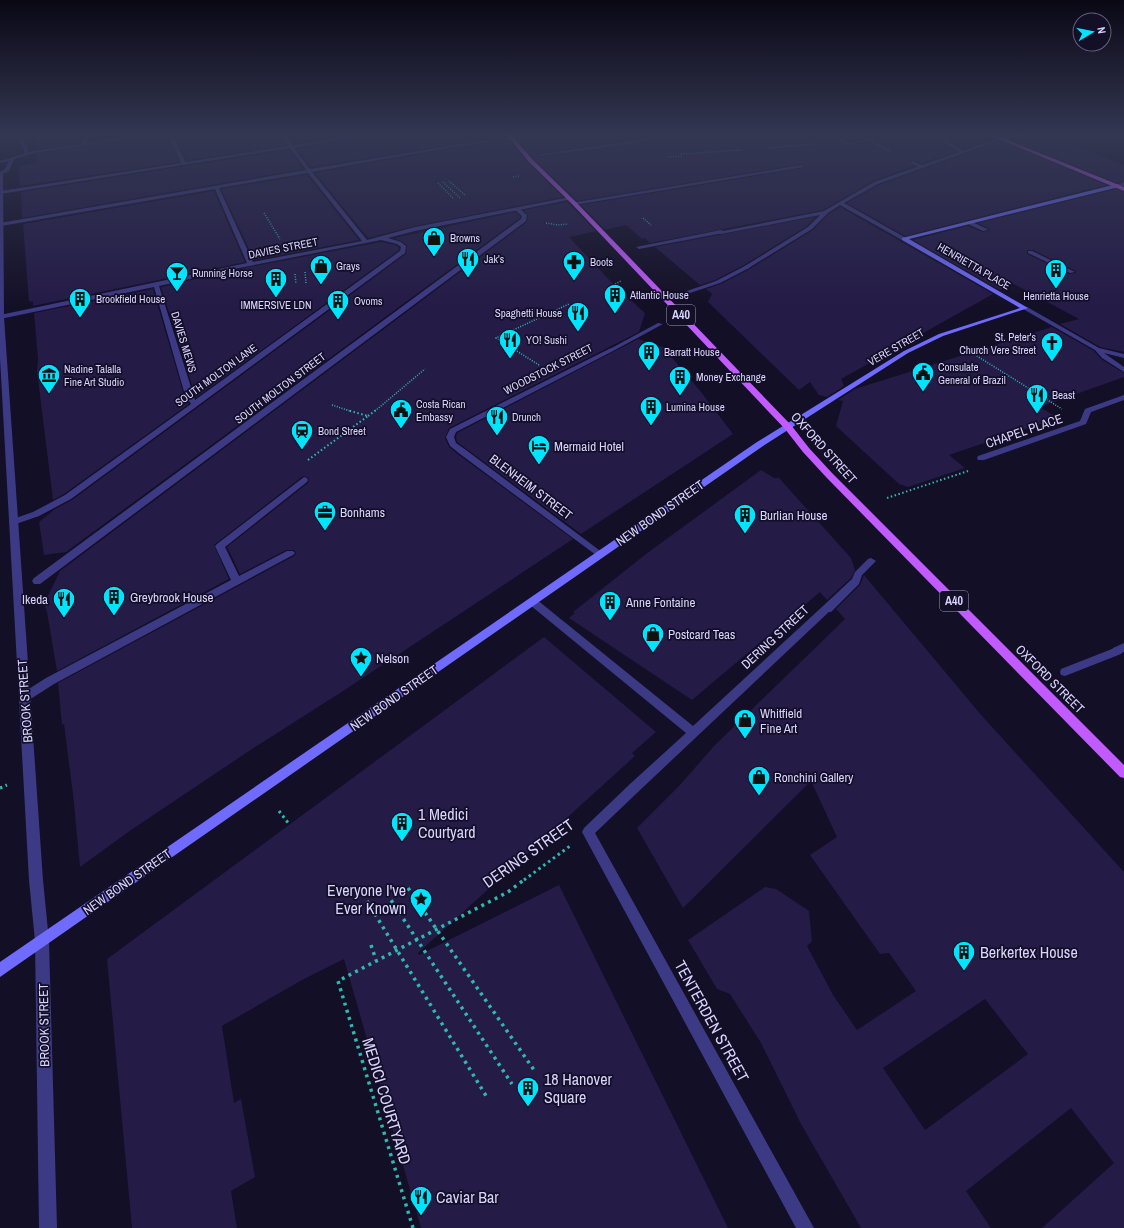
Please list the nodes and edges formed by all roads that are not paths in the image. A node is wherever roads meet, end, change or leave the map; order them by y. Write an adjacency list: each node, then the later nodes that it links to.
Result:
1 (180, 192): 15 (street)
2 (219, 192): 23 (street)
3 (325, 192): 20 (street)
4 (563, 192): 9 (main road, OXFORD STREET / A40)
5 (629, 192): 9 (street, DAVIES STREET)
6 (859, 192): 10 (street)
7 (1092, 192): 14 (main road)
8 (0, 193): 15 (street, BROOK STREET)
9 (572, 201): 11 (street, DAVIES STREET); 35 (main road, OXFORD STREET / A40)
10 (840, 203): 12 (street); 19 (street, HENRIETTA PLACE)
11 (517, 209): 18 (street, DAVIES STREET); 43 (street, SOUTH MOLTON STREET)
12 (826, 212): 13 (street); 16 (street)
13 (790, 218): 16 (street); 21 (street)
14 (970, 223): 17 (street); 19 (main road)
15 (1, 224): 28 (street, BROOK STREET)
16 (810, 228): 26 (street)
17 (985, 230)
18 (382, 238): 20 (street, DAVIES STREET); 34 (street, SOUTH MOLTON LANE)
19 (904, 239): 27 (main road, HENRIETTA PLACE)
20 (366, 242): 23 (street, DAVIES STREET)
21 (639, 247)
22 (1030, 252): 24 (street)
23 (251, 264): 25 (street, DAVIES STREET)
24 (1072, 272)
25 (156, 285): 28 (street, DAVIES STREET); 34 (street, DAVIES MEWS)
26 (687, 292)
27 (1025, 308): 30 (street, HENRIETTA PLACE); 35 (main road, VERE STREET)
28 (0, 317): 39 (street, BROOK STREET)
29 (660, 324): 36 (street, WOODSTOCK STREET)
30 (1097, 349): 31 (street, HENRIETTA PLACE); 32 (street, HENRIETTA PLACE)
31 (1124, 356)
32 (1124, 370)
33 (1124, 397): 37 (street, CHAPEL PLACE)
34 (195, 404): 39 (street, SOUTH MOLTON LANE)
35 (788, 427): 41 (main road, NEW BOND STREET); 50 (main road, OXFORD STREET / A40)
36 (450, 438): 41 (street, BLENHEIM STREET)
37 (981, 458)
38 (304, 480): 44 (street)
39 (13, 522): 48 (street, BROOK STREET)
40 (290, 553): 44 (street)
41 (600, 555): 45 (main road, NEW BOND STREET)
42 (871, 561): 49 (street, DERING STREET)
43 (37, 581)
44 (237, 582): 48 (street)
45 (533, 602): 49 (street); 52 (main road, NEW BOND STREET)
46 (1120, 649): 47 (street)
47 (1065, 672)
48 (25, 697): 52 (street, BROOK STREET)
49 (694, 733): 51 (street, DERING STREET)
50 (1124, 773)
51 (588, 832): 55 (street, TENTERDEN STREET)
52 (42, 941): 53 (main road, NEW BOND STREET); 54 (street, BROOK STREET)
53 (0, 970)
54 (48, 1228)
55 (805, 1228)

